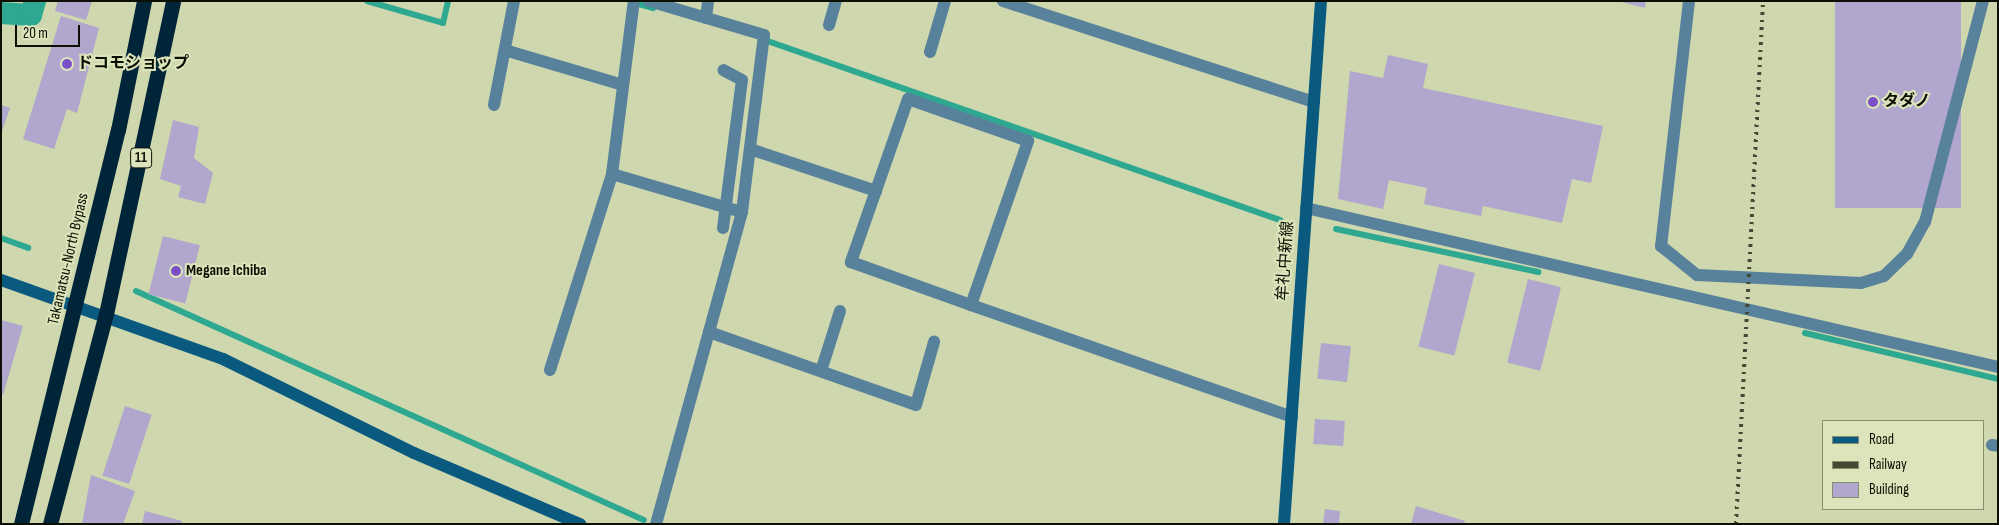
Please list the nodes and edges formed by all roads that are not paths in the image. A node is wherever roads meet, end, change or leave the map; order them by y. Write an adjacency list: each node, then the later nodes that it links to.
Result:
1 (144, 1): 29 (highway, Takamatsu-North Bypass / 11)
2 (173, 1): 32 (highway, 11)
3 (514, 1): 15 (street)
4 (634, 1): 18 (street)
5 (649, 1): 13 (street)
6 (708, 1): 13 (street)
7 (836, 1): 14 (street)
8 (945, 1): 16 (street)
9 (1003, 1): 19 (street)
10 (1321, 1): 19 (main road, 牟礼中新線)
11 (1689, 1): 12 (street)
12 (1983, 1)
13 (706, 18): 21 (street)
14 (829, 25)
15 (505, 50): 18 (street); 20 (street)
16 (930, 52)
17 (723, 70): 24 (street)
18 (623, 85): 22 (street)
19 (1314, 102): 25 (main road, 牟礼中新線)
20 (494, 105)
21 (750, 149): 23 (street); 26 (street)
22 (612, 174): 24 (street); 36 (street)
23 (876, 191): 30 (street); 30 (street)
24 (727, 207): 26 (street); 27 (street)
25 (1306, 208): 35 (street); 38 (main road, 牟礼中新線)
26 (742, 212): 33 (street)
27 (723, 228)
28 (1, 280): 29 (main road)
29 (76, 305): 32 (main road); 39 (highway, Takamatsu-North Bypass / 11)
30 (971, 305): 38 (street)
31 (840, 311): 37 (street)
32 (106, 314): 40 (highway, 11); 41 (main road)
33 (710, 332): 37 (street); 42 (street)
34 (934, 342): 37 (street)
35 (1998, 367)
36 (550, 370)
37 (821, 372)
38 (1292, 417): 43 (main road, 牟礼中新線)
39 (21, 524)
40 (50, 524)
41 (580, 524)
42 (656, 524)
43 (1284, 524)

